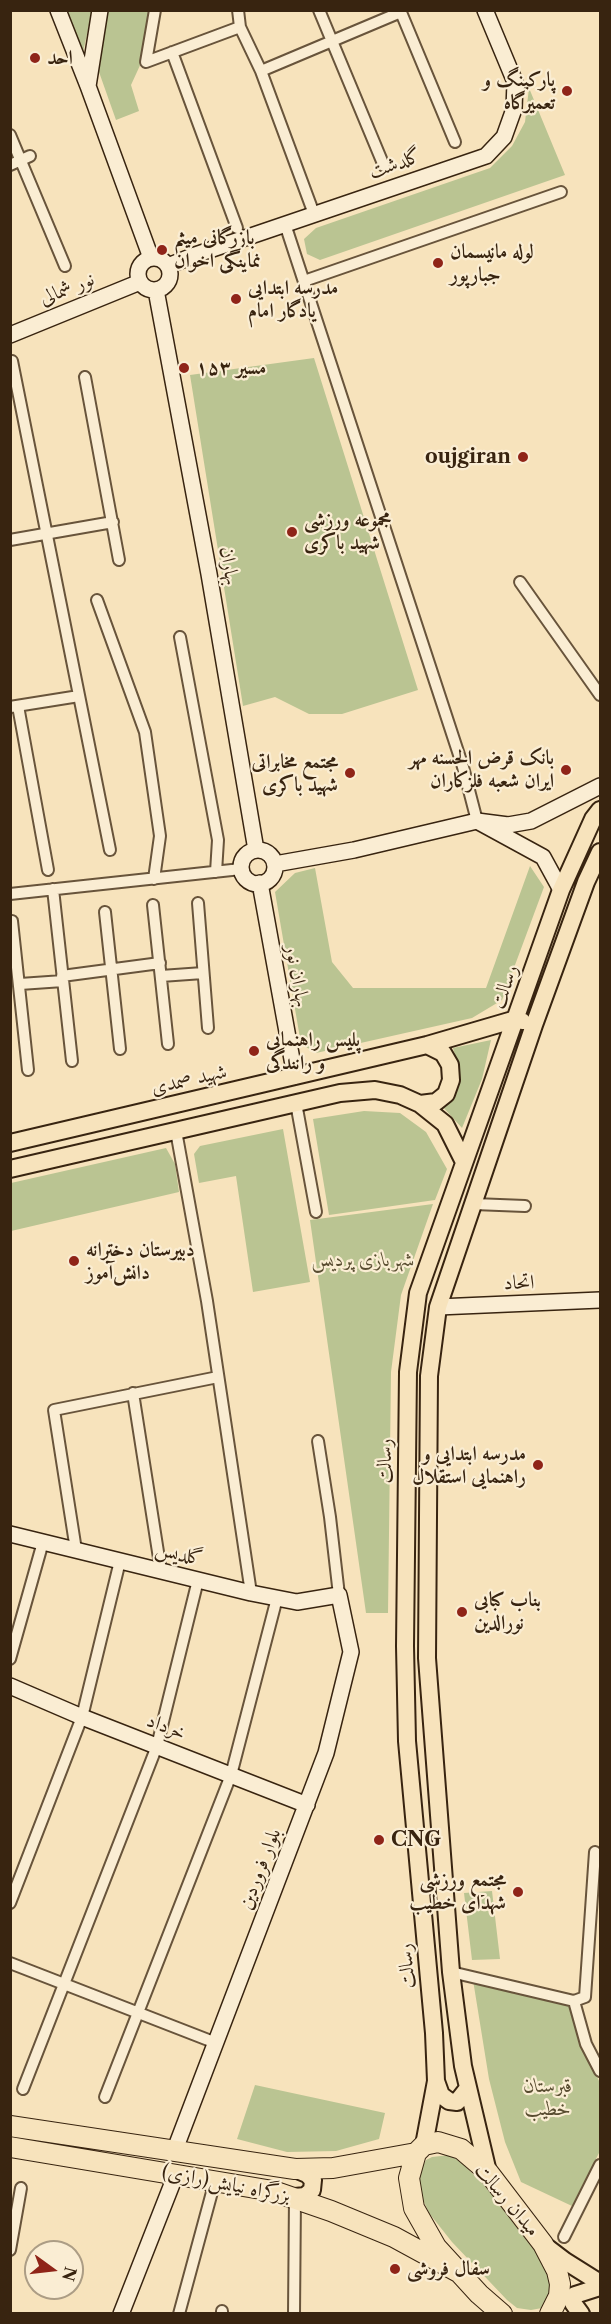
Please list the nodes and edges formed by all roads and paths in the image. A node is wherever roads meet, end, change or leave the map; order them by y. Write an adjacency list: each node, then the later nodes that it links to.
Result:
1 (58, 10): 12 (street)
2 (100, 10): 12 (street)
3 (155, 10): 10 (street)
4 (238, 10): 8 (street)
5 (319, 10): 9 (street)
6 (485, 10): 18 (street, گلدشت)
7 (400, 11): 9 (street); 14 (street)
8 (240, 27): 10 (street); 11 (street)
9 (331, 41): 11 (street); 16 (street)
10 (172, 52): 20 (street)
11 (261, 71): 18 (street)
12 (88, 86): 21 (street)
13 (10, 135): 15 (street)
14 (455, 142)
15 (21, 160): 22 (street)
16 (384, 166)
17 (561, 192): 24 (street)
18 (314, 214): 19 (street, گلدشت)
19 (285, 224): 23 (street, گلدشت); 24 (street)
20 (237, 228)
21 (151, 258): 23 (street); 25 (street)
22 (65, 266)
23 (168, 266): 26 (street)
24 (304, 281): 42 (street)
25 (140, 282): 26 (street); 27 (street, نور شمالی)
26 (156, 290): 44 (street, بهاران)
27 (10, 334)
28 (12, 361): 31 (street)
29 (85, 377): 30 (street)
30 (113, 522): 31 (street); 33 (street)
31 (46, 534): 32 (street); 38 (street)
32 (10, 540)
33 (119, 560)
34 (520, 582): 37 (street)
35 (97, 600): 50 (street)
36 (180, 638): 49 (street)
37 (600, 695)
38 (79, 696): 39 (street); 43 (street)
39 (14, 706): 48 (street)
40 (600, 786): 42 (street)
41 (600, 810): 53 (main road, رسالت)
42 (477, 821): 46 (street); 53 (street)
43 (110, 850)
44 (256, 850): 46 (street); 47 (street)
45 (600, 852): 66 (main road, رسالت)
46 (275, 864): 51 (street)
47 (242, 869): 49 (street); 51 (street)
48 (48, 870)
49 (216, 872): 50 (street)
50 (154, 879): 52 (street)
51 (260, 884): 73 (street, بهاران نور)
52 (53, 890): 54 (street); 63 (street)
53 (561, 890): 65 (main road, رسالت)
54 (10, 894)
55 (198, 903): 61 (street)
56 (153, 905): 59 (street)
57 (105, 912): 60 (street)
58 (12, 921): 64 (street)
59 (159, 963): 60 (street); 62 (street)
60 (112, 970): 63 (street); 70 (street)
61 (204, 973): 62 (street); 67 (street)
62 (161, 976): 68 (street)
63 (63, 978): 64 (street); 71 (street)
64 (20, 984): 72 (street)
65 (516, 1019): 66 (main road); 69 (main road, شهید صمدی); 79 (main road, رسالت)
66 (534, 1025): 82 (main road, رسالت)
67 (208, 1028)
68 (168, 1044)
69 (427, 1045): 73 (main road, شهید صمدی); 75 (main road)
70 (120, 1049)
71 (72, 1061)
72 (28, 1070)
73 (295, 1076): 77 (main road, شهید صمدی)
74 (296, 1103): 75 (main road); 76 (main road); 84 (street)
75 (420, 1104): 79 (main road)
76 (177, 1131): 80 (main road); 87 (street)
77 (30, 1138): 78 (main road, شهید صمدی); 80 (main road)
78 (10, 1143)
79 (464, 1162): 114 (main road, رسالت)
80 (36, 1163): 81 (main road)
81 (10, 1169)
82 (474, 1204): 83 (street); 86 (main road, رسالت)
83 (525, 1206)
84 (316, 1212)
85 (600, 1300): 86 (street, اتحاد)
86 (438, 1307): 108 (main road, رسالت)
87 (219, 1377): 88 (street); 96 (street)
88 (133, 1393): 92 (street); 94 (street)
89 (318, 1442): 97 (street)
90 (10, 1534): 91 (street, گلدیس)
91 (43, 1542): 92 (street, گلدیس); 99 (street)
92 (76, 1550): 93 (street, گلدیس)
93 (120, 1561): 94 (street, گلدیس); 101 (street)
94 (161, 1571): 95 (street, گلدیس)
95 (198, 1580): 96 (street, گلدیس); 102 (street)
96 (251, 1593): 98 (street, گلدیس)
97 (339, 1595): 98 (street, گلدیس); 104 (street, بلوار فروردین)
98 (277, 1598): 103 (street)
99 (10, 1659)
100 (10, 1686): 101 (street, خرداد)
101 (82, 1717): 102 (street, خرداد); 106 (street)
102 (157, 1746): 103 (street, خرداد); 109 (street)
103 (231, 1775): 104 (street, خرداد); 111 (street)
104 (307, 1805): 112 (street, بلوار فروردین)
105 (596, 1852): 110 (street)
106 (10, 1903)
107 (10, 1963): 109 (street)
108 (451, 1972): 110 (street); 115 (main road, رسالت)
109 (65, 1984): 111 (street); 116 (street)
110 (574, 2001): 113 (street)
111 (137, 2012): 112 (street); 117 (street)
112 (216, 2043): 121 (street, بلوار فروردین)
113 (600, 2071)
114 (436, 2081): 115 (main road); 120 (main road, رسالت)
115 (468, 2088): 124 (main road, رسالت)
116 (23, 2089)
117 (105, 2097)
118 (10, 2126): 121 (highway, بزرگراه نیایش(رازی))
119 (10, 2147): 125 (highway, بزرگراه نیایش(رازی))
120 (420, 2149): 123 (highway, بزرگراه نیایش(رازی)); 124 (highway, میدان رسالت); 132 (highway)
121 (174, 2152): 123 (highway, بزرگراه نیایش(رازی))
122 (600, 2165): 129 (street)
123 (295, 2169): 128 (main road)
124 (488, 2172): 130 (highway, میدان رسالت)
125 (176, 2174): 126 (highway, بزرگراه نیایش(رازی)); 136 (street)
126 (215, 2181): 128 (highway, بزرگراه نیایش(رازی)); 137 (street)
127 (21, 2188): 131 (street)
128 (295, 2197): 132 (highway, بزرگراه نیایش(رازی)); 138 (street)
129 (564, 2237)
130 (543, 2244): 133 (main road); 135 (highway, میدان رسالت)
131 (11, 2249)
132 (462, 2274): 134 (highway)
133 (600, 2285): 141 (main road)
134 (479, 2294): 139 (main road); 140 (highway)
135 (555, 2312)
136 (121, 2313)
137 (179, 2313)
138 (294, 2313)
139 (488, 2313)
140 (502, 2313)
141 (581, 2313)

